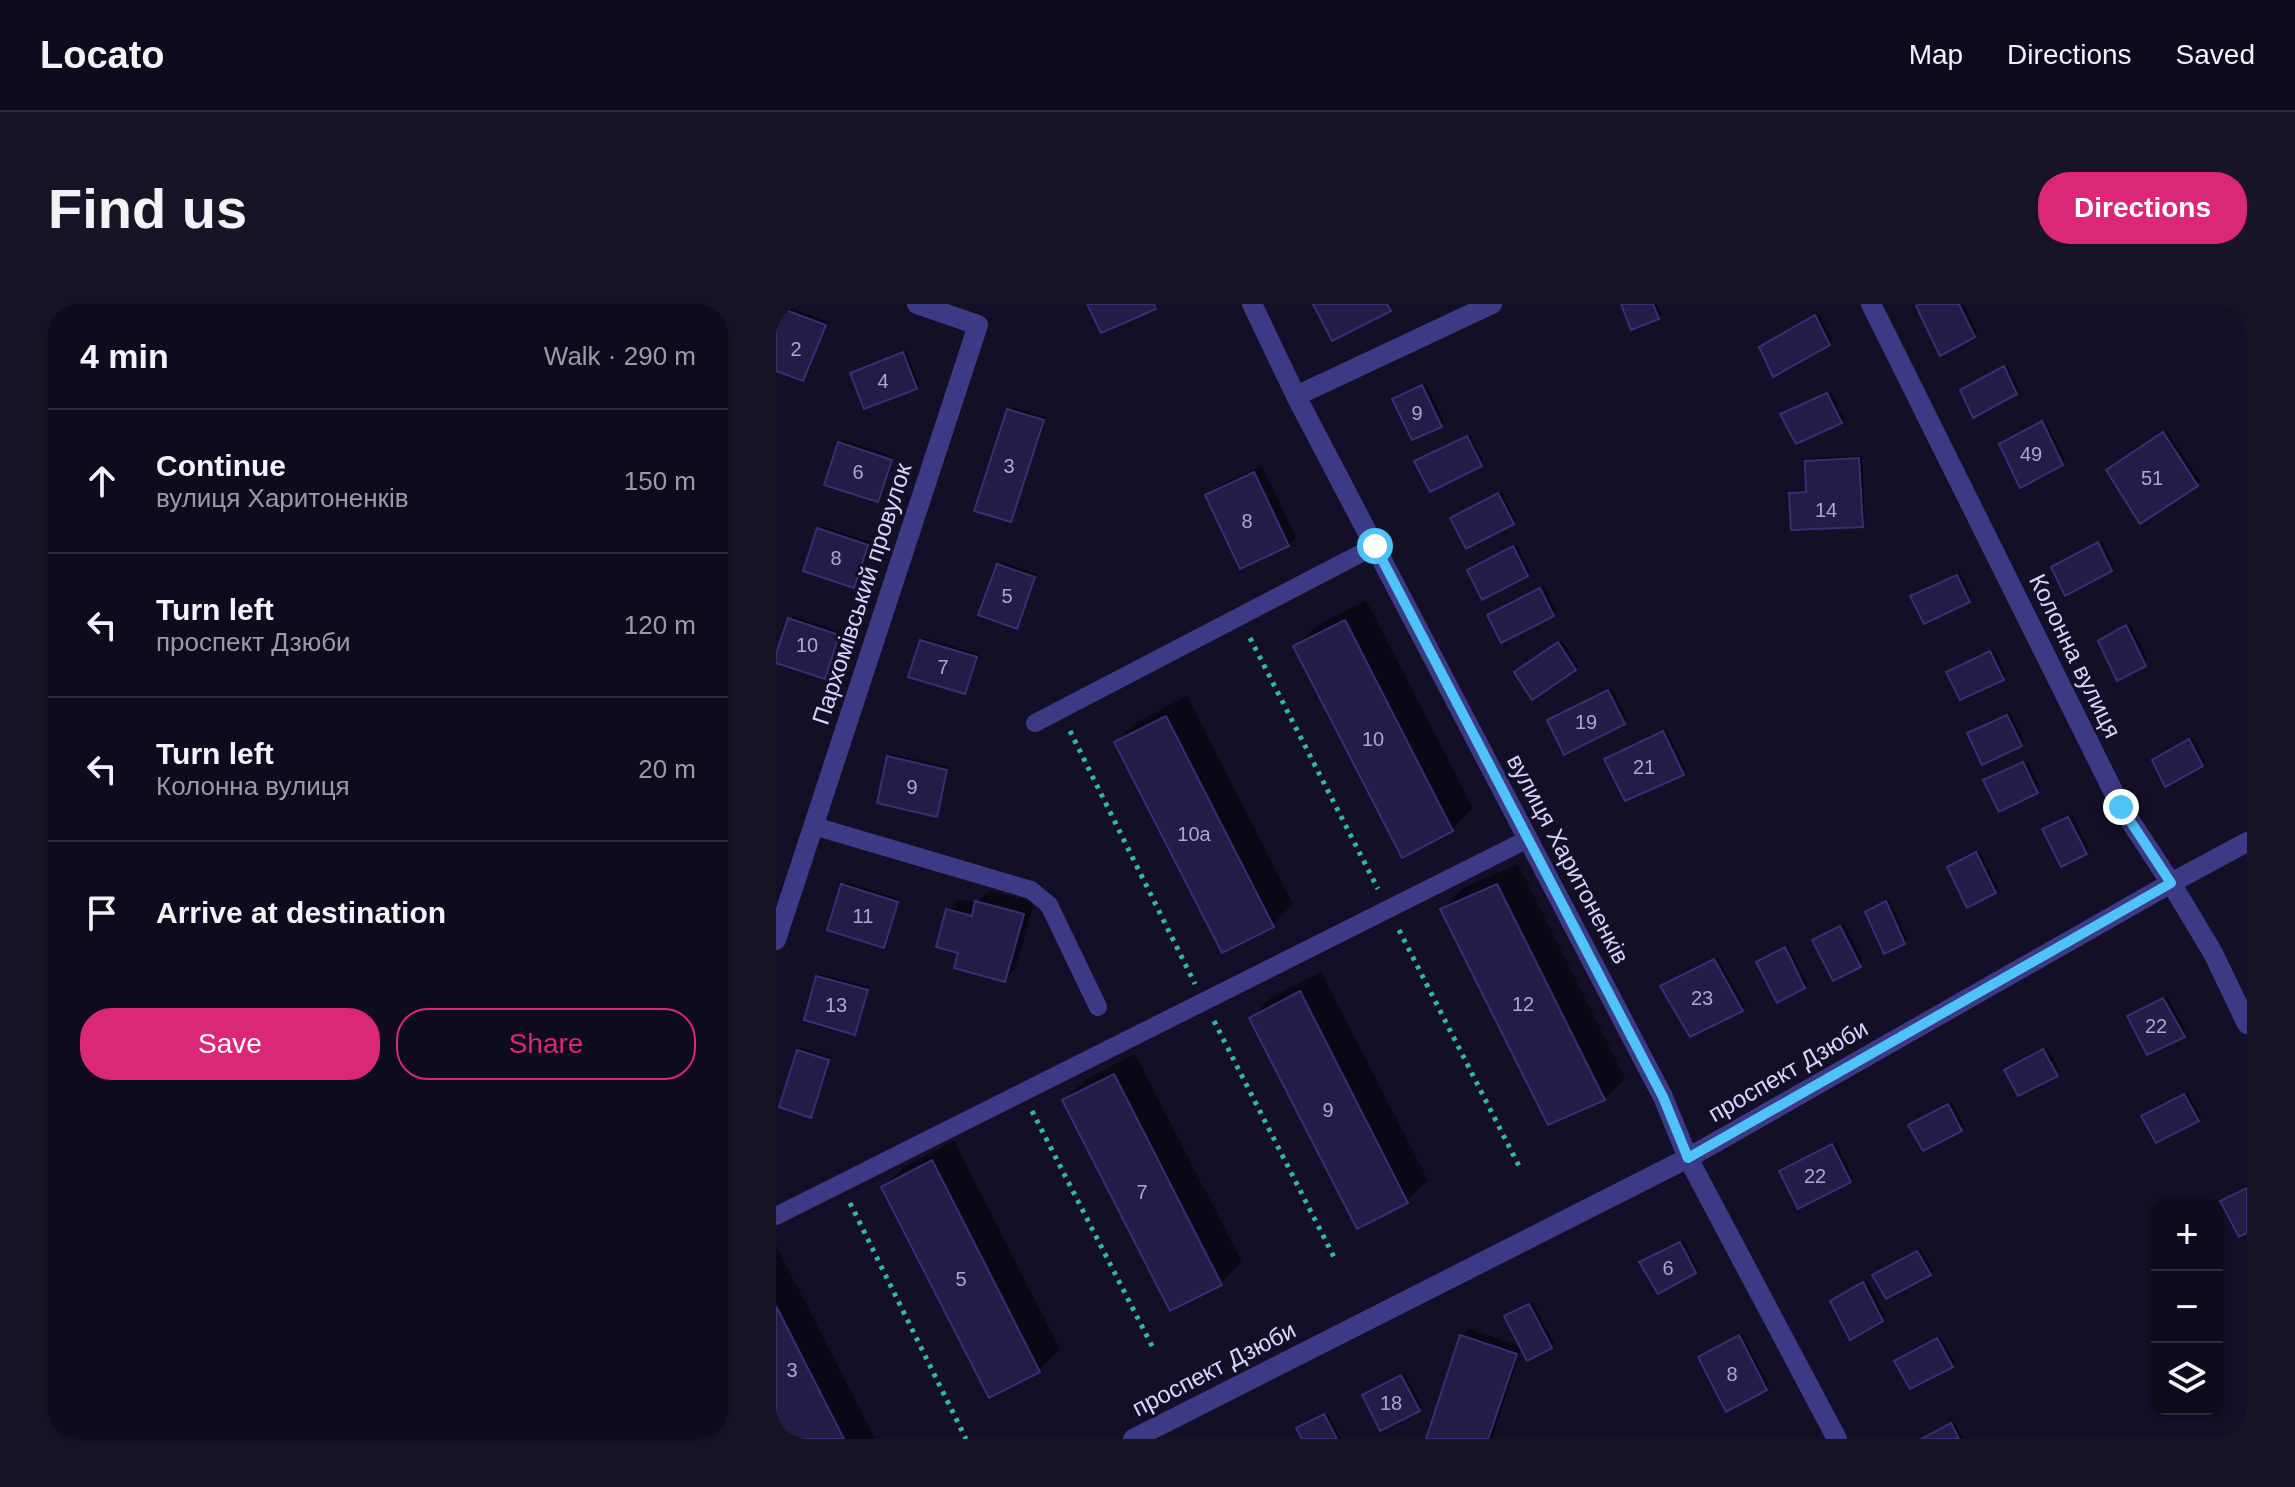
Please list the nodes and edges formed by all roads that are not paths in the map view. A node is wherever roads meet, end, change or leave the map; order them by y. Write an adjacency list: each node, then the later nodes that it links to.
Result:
1 (917, 304): 8 (street, Пархомівський провулок)
2 (1252, 304): 5 (street, вулиця Харитоненків)
3 (1492, 304): 5 (street)
4 (1871, 304): 11 (street, Колонна вулиця)
5 (1296, 396): 6 (street, вулиця Харитоненків)
6 (1375, 546): 7 (lane); 9 (street, вулиця Харитоненків)
7 (1035, 723)
8 (814, 826): 12 (street, Пархомівський провулок); 13 (lane)
9 (1528, 839): 15 (street, вулиця Харитоненків); 16 (lane)
10 (2247, 842): 11 (street, проспект Дзюби)
11 (2171, 883): 14 (street, Колонна вулиця); 15 (street, проспект Дзюби)
12 (776, 940)
13 (1098, 1007)
14 (2247, 1024)
15 (1688, 1158): 17 (street, проспект Дзюби); 18 (street, вулиця Харитоненків)
16 (776, 1216)
17 (1133, 1439)
18 (1837, 1439)

